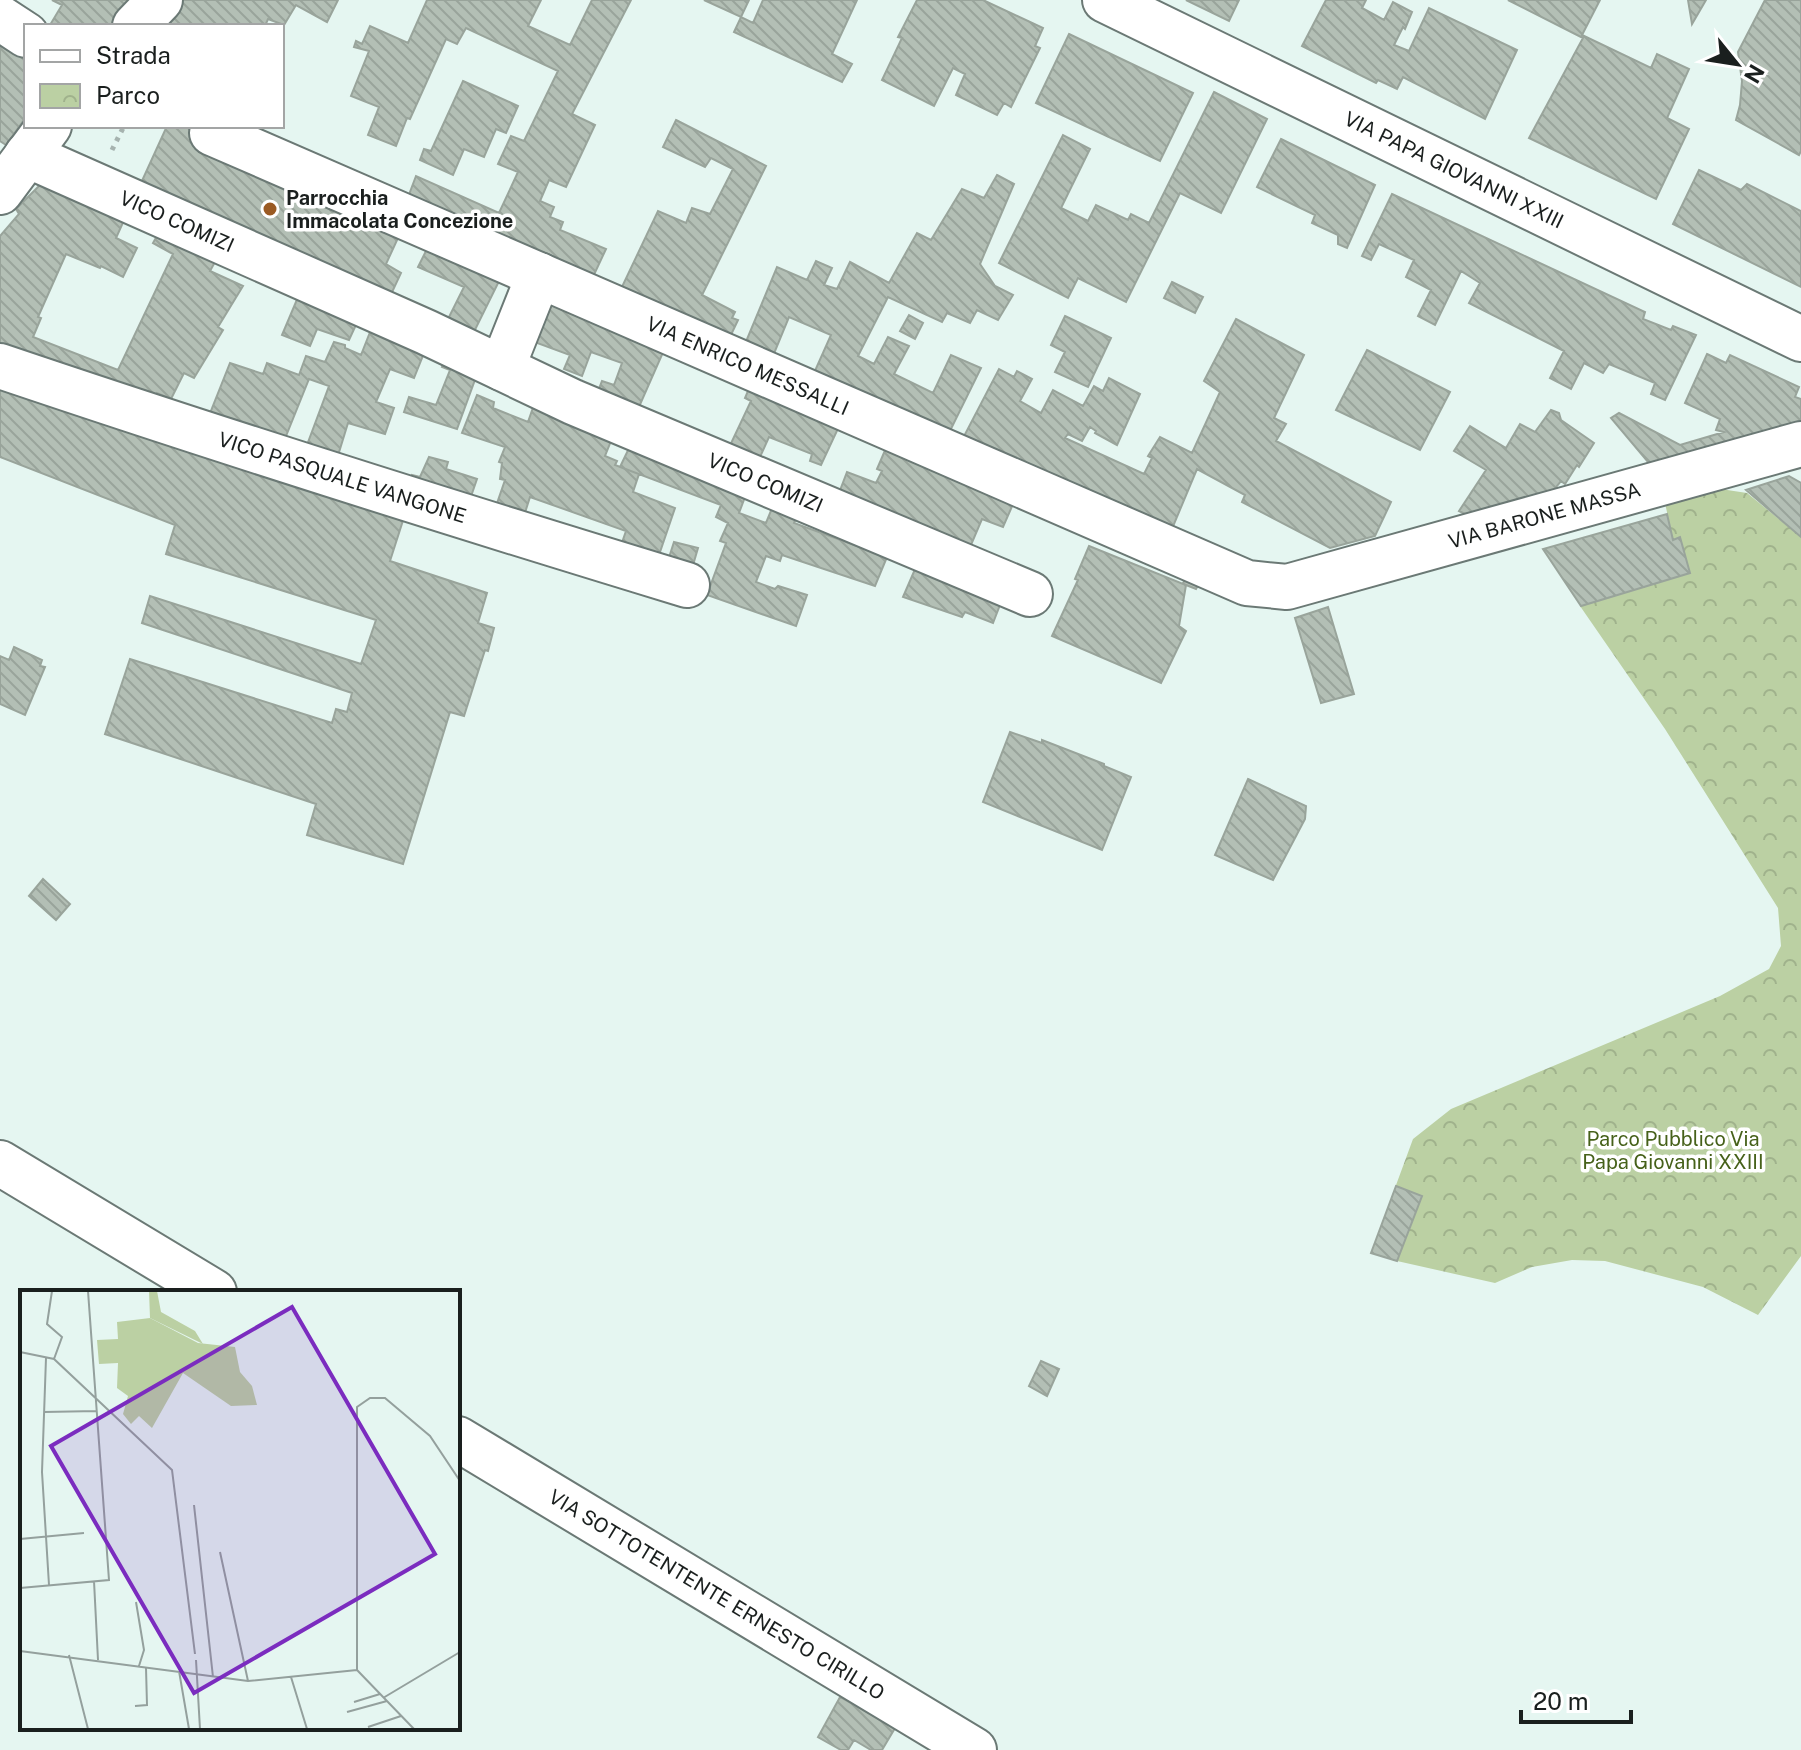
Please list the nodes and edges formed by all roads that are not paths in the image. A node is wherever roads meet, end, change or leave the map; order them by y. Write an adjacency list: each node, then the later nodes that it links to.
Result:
1 (160, 0): 4 (street)
2 (1105, 0): 10 (street, VIA PAPA GIOVANNI XXIII)
3 (0, 18): 5 (street)
4 (137, 24)
5 (24, 34)
6 (212, 133): 9 (street, VIA ENRICO MESSALLI)
7 (38, 141): 8 (street); 12 (street, VICO COMIZI)
8 (0, 192)
9 (539, 275): 12 (street); 15 (street, VIA ENRICO MESSALLI)
10 (1801, 339)
11 (0, 366): 14 (street, VICO PASQUALE VANGONE)
12 (502, 368): 16 (street, VICO COMIZI)
13 (1801, 444): 15 (street, VIA BARONE MASSA)
14 (687, 585)
15 (1287, 587)
16 (1030, 594)
17 (0, 1163): 18 (street)
18 (211, 1290)
19 (460, 1440): 20 (street, VIA SOTTOTENTENTE ERNESTO CIRILLO)
20 (974, 1750)

